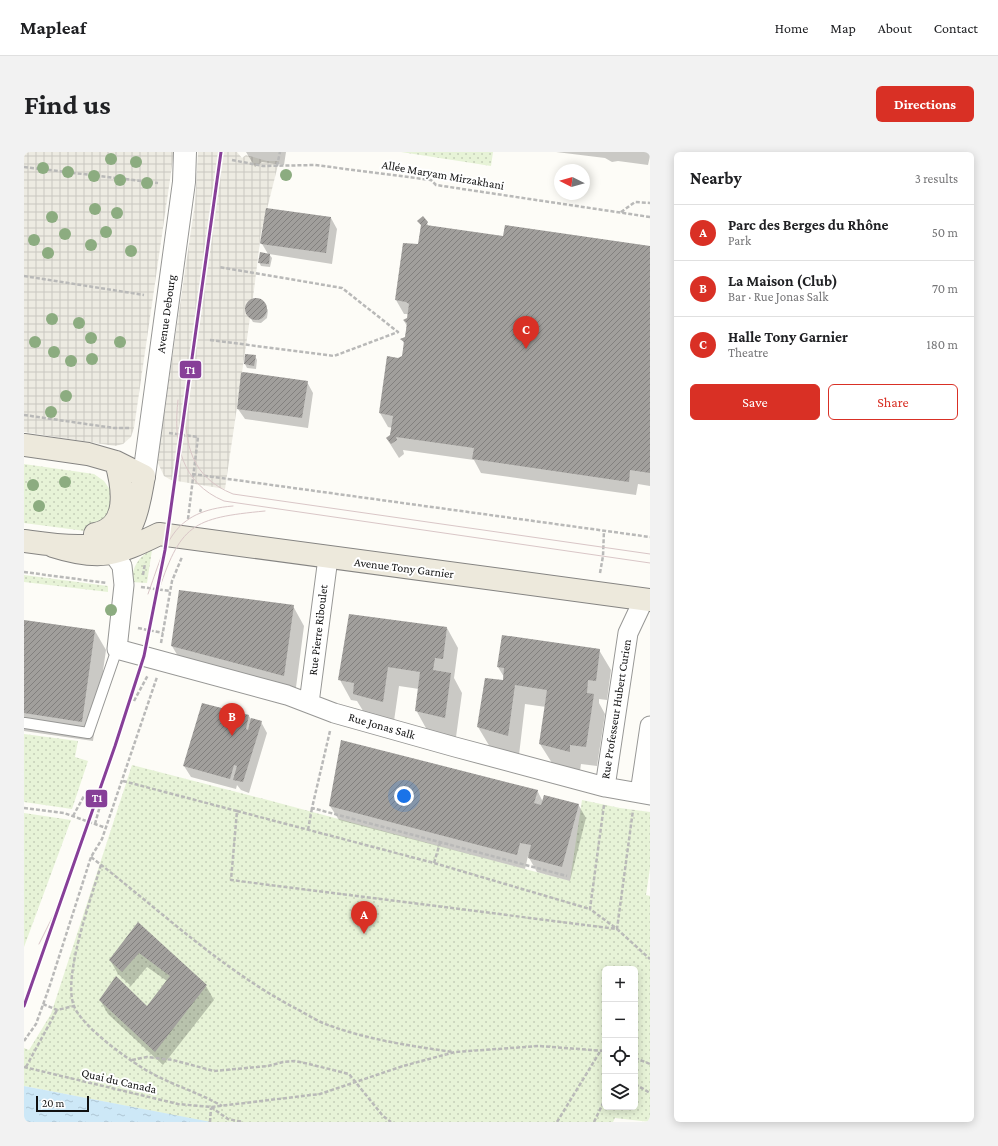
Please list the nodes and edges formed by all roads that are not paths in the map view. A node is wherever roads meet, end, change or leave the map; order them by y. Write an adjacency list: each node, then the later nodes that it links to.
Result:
1 (185, 152): 4 (street, Avenue Debourg)
2 (24, 445): 3 (main road)
3 (116, 462): 4 (main road); 8 (main road)
4 (144, 476): 5 (main road)
5 (140, 498): 6 (main road); 8 (main road)
6 (159, 534): 9 (main road); 10 (main road, Avenue Tony Garnier)
7 (24, 541): 8 (main road)
8 (53, 546): 9 (main road)
9 (113, 553): 12 (street)
10 (328, 558): 11 (main road, Avenue Tony Garnier); 13 (street, Rue Pierre Riboulet)
11 (648, 603): 16 (street, Rue Professeur Hubert Curien)
12 (117, 649): 13 (street, Rue Jonas Salk); 14 (lane)
13 (309, 703): 16 (street, Rue Jonas Salk)
14 (25, 723)
15 (650, 726): 17 (street)
16 (605, 787): 17 (street, Rue Jonas Salk)
17 (645, 794)

